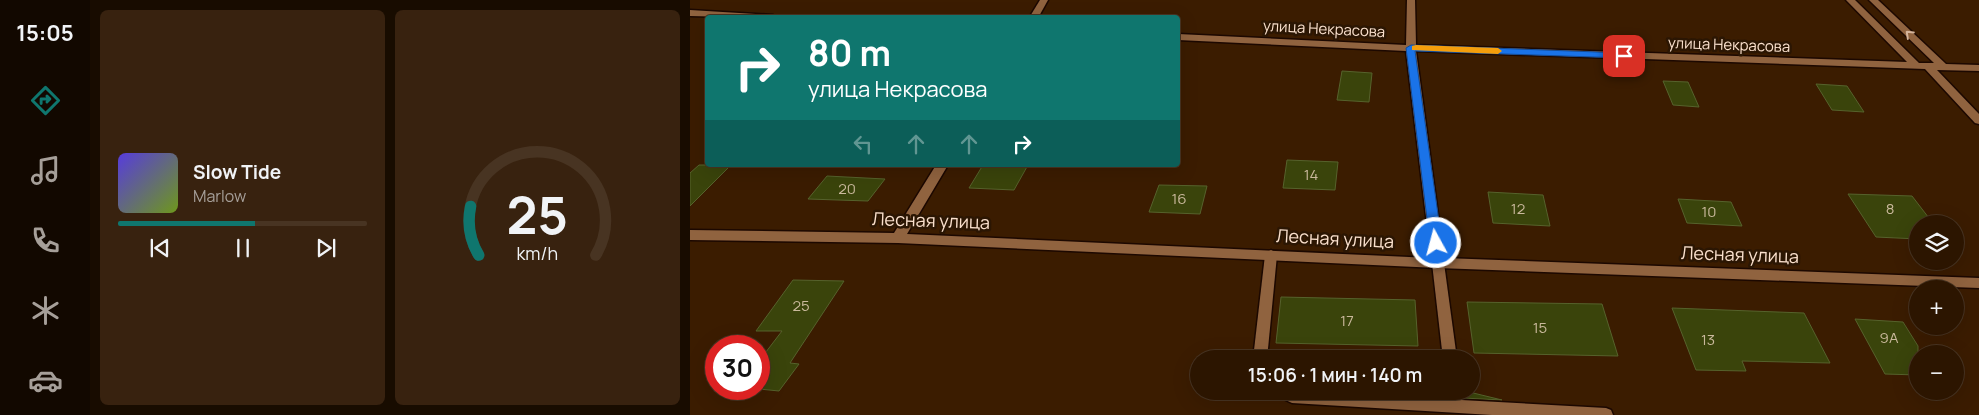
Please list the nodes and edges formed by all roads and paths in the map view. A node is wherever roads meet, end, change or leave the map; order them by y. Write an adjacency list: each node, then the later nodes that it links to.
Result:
1 (1044, 0): 7 (street)
2 (1411, 0): 9 (street)
3 (1850, 0): 10 (street)
4 (1873, 0): 12 (street, one-way to 4)
5 (690, 13): 6 (street)
6 (723, 15)
7 (1035, 15)
8 (1180, 37): 9 (street, улица Некрасова)
9 (1411, 48): 10 (street, улица Некрасова); 19 (street)
10 (1916, 66): 11 (street, улица Некрасова)
11 (1928, 67): 12 (street, улица Некрасова); 14 (street)
12 (1944, 67): 13 (street, улица Некрасова)
13 (1979, 68)
14 (1979, 121)
15 (941, 167): 17 (street)
16 (690, 235): 17 (street, Лесная улица)
17 (898, 238): 18 (street, Лесная улица)
18 (1271, 255): 19 (street, Лесная улица); 21 (lane)
19 (1438, 263): 20 (street, Лесная улица); 22 (lane)
20 (1979, 282)
21 (1261, 350)
22 (1449, 350)
23 (1346, 400): 25 (lane)
24 (1454, 400): 25 (lane)
25 (1455, 406): 26 (lane)
26 (1606, 415)

